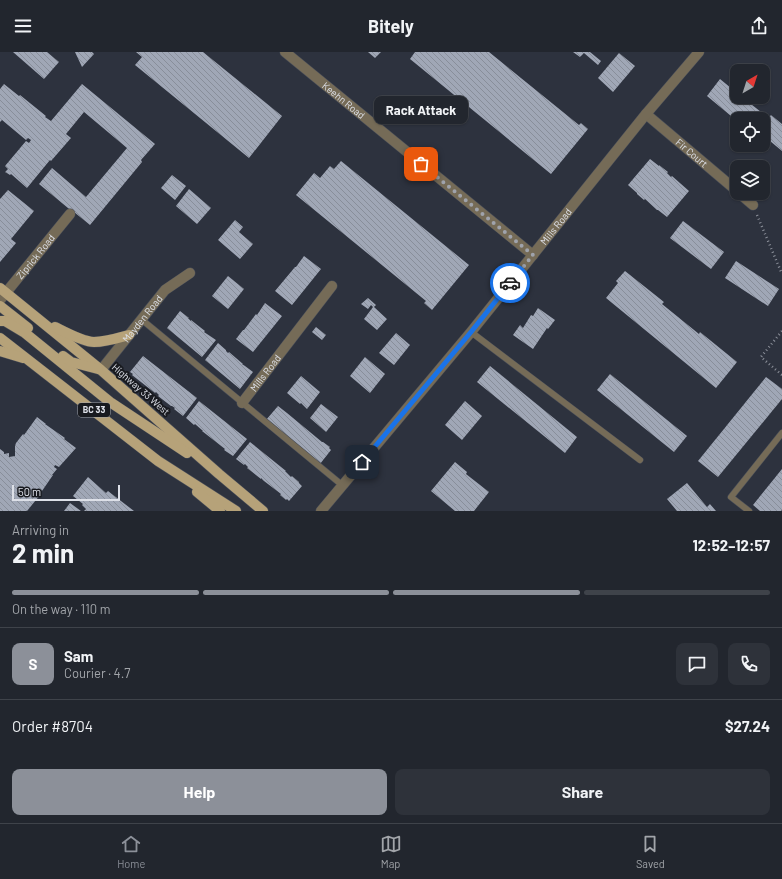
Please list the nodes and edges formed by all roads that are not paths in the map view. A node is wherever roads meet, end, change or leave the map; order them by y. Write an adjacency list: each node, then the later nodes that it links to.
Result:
1 (285, 52): 8 (street, Keehn Road)
2 (699, 52): 3 (street, Mills Road)
3 (646, 114): 4 (street, Fir Court); 8 (street, Mills Road)
4 (730, 185)
5 (747, 200): 6 (street, Fir Court)
6 (753, 205)
7 (70, 214): 11 (street, Ziprick Road)
8 (533, 255): 16 (street, Mills Road)
9 (190, 273): 14 (street, Mayden Road)
10 (332, 286): 22 (street, Mills Road)
11 (2, 294): 13 (main road, Highway 33 West)
12 (0, 306): 21 (main road)
13 (31, 313): 17 (main road); 21 (main road, Highway 33 West)
14 (141, 319): 17 (street, Mayden Road); 22 (lane)
15 (0, 321): 26 (main road)
16 (471, 332): 24 (lane); 27 (street, Mills Road)
17 (129, 335): 21 (street, Mayden Road)
18 (0, 338): 20 (main road, BC 33)
19 (0, 351): 20 (main road)
20 (29, 360): 25 (main road, BC 33)
21 (101, 370): 26 (main road, Highway 33 West)
22 (242, 403): 27 (lane)
23 (782, 433): 32 (lane)
24 (640, 460)
25 (158, 461): 28 (main road, BC 33); 29 (main road, BC 33)
26 (219, 474): 30 (main road, Highway 33 West)
27 (342, 485): 31 (street, Mills Road)
28 (220, 511)
29 (236, 511)
30 (263, 511)
31 (321, 511)
32 (749, 511)

